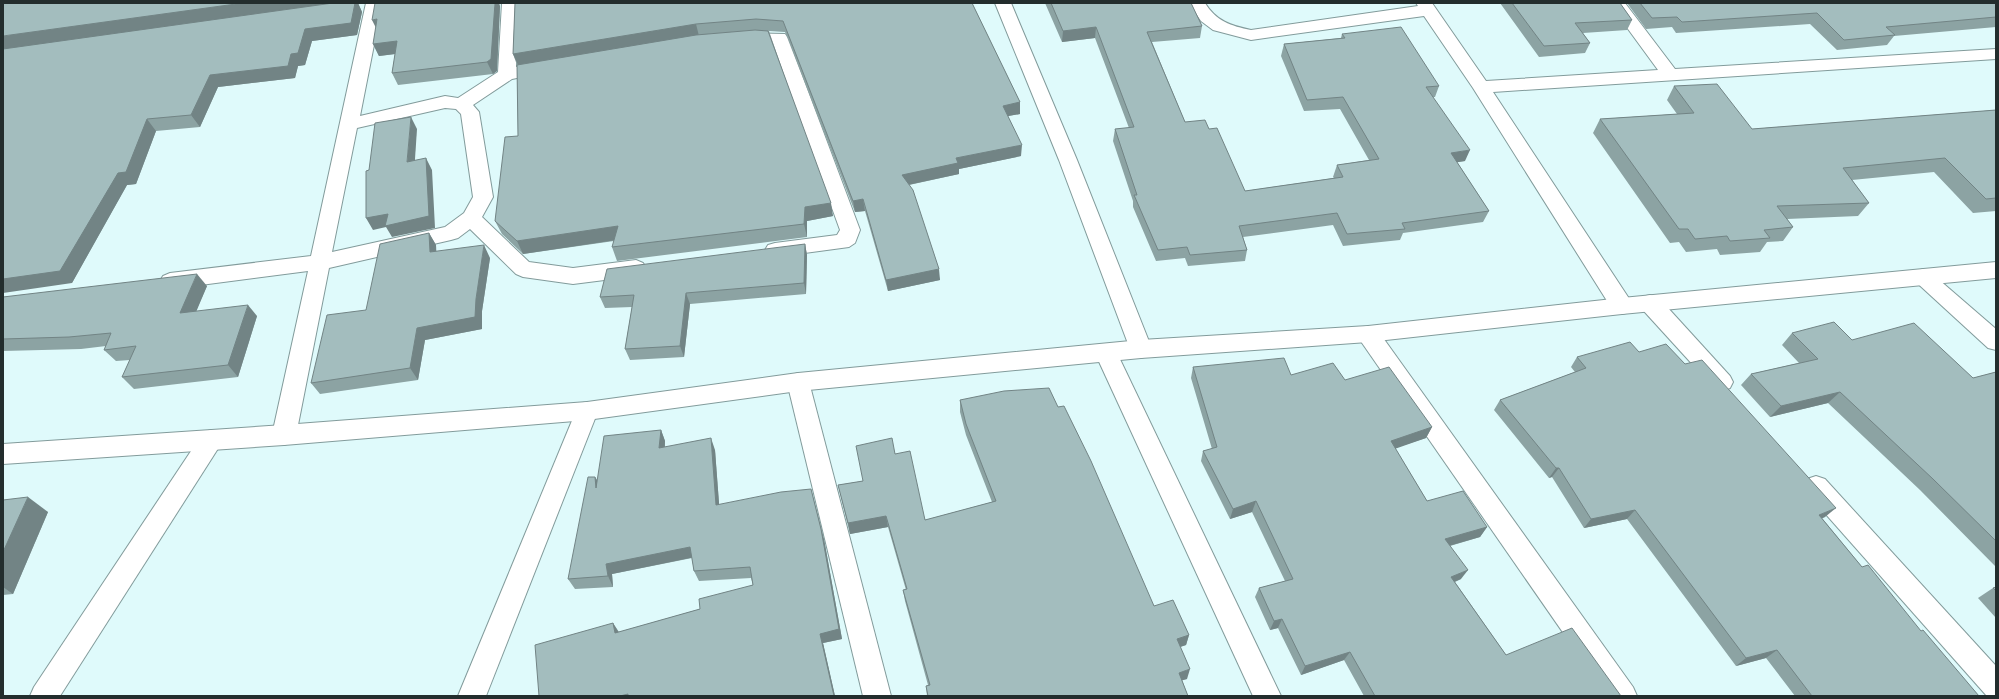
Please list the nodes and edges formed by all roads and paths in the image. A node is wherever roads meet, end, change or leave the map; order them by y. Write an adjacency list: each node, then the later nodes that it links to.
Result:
1 (510, 3): 10 (street)
2 (1003, 3): 26 (street)
3 (1197, 3): 6 (street)
4 (1617, 3): 11 (street)
5 (371, 4): 14 (street)
6 (1426, 6): 12 (street)
7 (721, 40): 16 (street)
8 (1996, 54): 11 (street)
9 (561, 65): 10 (street)
10 (507, 74): 13 (street)
11 (1670, 74): 12 (street)
12 (1481, 87): 23 (street)
13 (461, 104): 14 (street); 15 (street)
14 (350, 124): 17 (street)
15 (471, 218): 17 (street); 18 (street)
16 (755, 253)
17 (322, 262): 21 (street); 31 (street)
18 (652, 266)
19 (1996, 270): 20 (street)
20 (1923, 277): 22 (street); 25 (street)
21 (151, 283)
22 (1650, 303): 23 (street); 29 (street)
23 (1622, 306): 24 (street)
24 (1368, 334): 26 (street); 40 (street)
25 (1996, 342)
26 (1141, 349): 27 (street)
27 (1106, 353): 28 (street); 39 (street)
28 (798, 382): 30 (street); 38 (street)
29 (1735, 397)
30 (587, 411): 31 (street); 37 (street)
31 (284, 435): 32 (street)
32 (211, 440): 33 (street); 36 (street)
33 (3, 454)
34 (1799, 468): 35 (street)
35 (1996, 686)
36 (44, 696)
37 (472, 696)
38 (877, 696)
39 (1267, 696)
40 (1623, 696)

